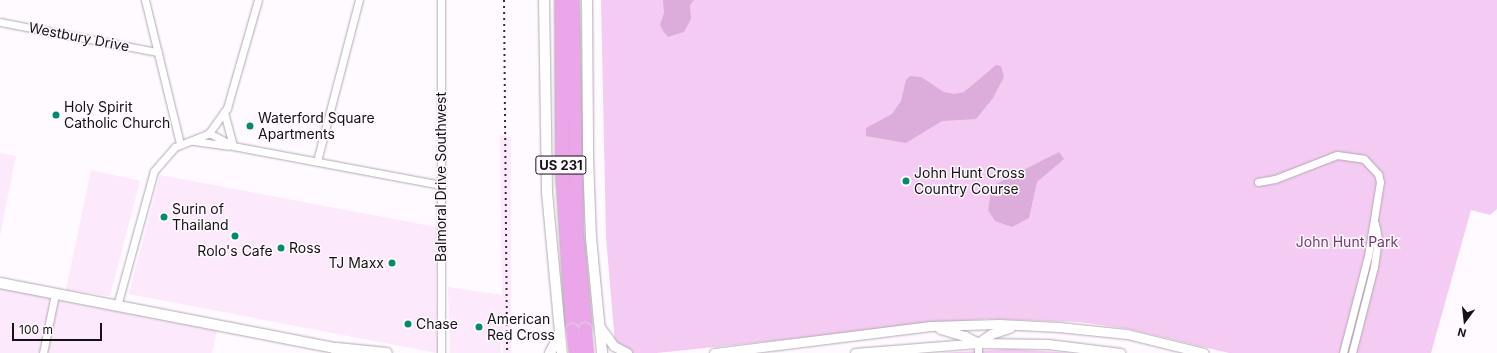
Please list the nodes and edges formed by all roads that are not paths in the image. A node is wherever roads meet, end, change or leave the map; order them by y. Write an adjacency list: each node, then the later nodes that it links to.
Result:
1 (145, 0): 12 (street)
2 (258, 0): 13 (street)
3 (359, 0): 18 (street)
4 (441, 0): 20 (street, Balmoral Drive Southwest)
5 (544, 0): 28 (main road)
6 (560, 0): 28 (highway, US 231)
7 (572, 0): 11 (highway, US 231)
8 (576, 0): 11 (highway)
9 (587, 0): 25 (main road)
10 (0, 22): 12 (street, Westbury Drive)
11 (573, 39): 28 (highway, US 231)
12 (158, 52): 16 (street)
13 (224, 112): 14 (street); 17 (street)
14 (209, 133): 15 (street); 17 (street)
15 (192, 140): 16 (street); 17 (street)
16 (180, 144): 24 (street)
17 (233, 146): 18 (street)
18 (317, 161): 20 (street)
19 (1258, 182): 21 (street)
20 (441, 185): 34 (street, Balmoral Drive Southwest)
21 (1375, 222): 45 (street); 46 (street)
22 (0, 283): 23 (main road)
23 (56, 294): 24 (main road); 31 (street)
24 (117, 306): 29 (main road)
25 (599, 325): 28 (main road); 39 (main road); 40 (street)
26 (1021, 325): 27 (street); 30 (street); 44 (street)
27 (930, 326): 30 (street); 41 (street)
28 (572, 331): 35 (main road); 36 (main road); 37 (highway, US 231, bridge); 38 (highway, US 231, bridge)
29 (333, 348): 32 (main road); 33 (main road)
30 (978, 348): 42 (street); 43 (street)
31 (43, 353)
32 (345, 353)
33 (387, 353)
34 (441, 353)
35 (550, 353)
36 (562, 353)
37 (575, 353)
38 (587, 353)
39 (602, 353)
40 (627, 353)
41 (714, 353)
42 (855, 353)
43 (1120, 353)
44 (1204, 353)
45 (1342, 353)
46 (1352, 353)

